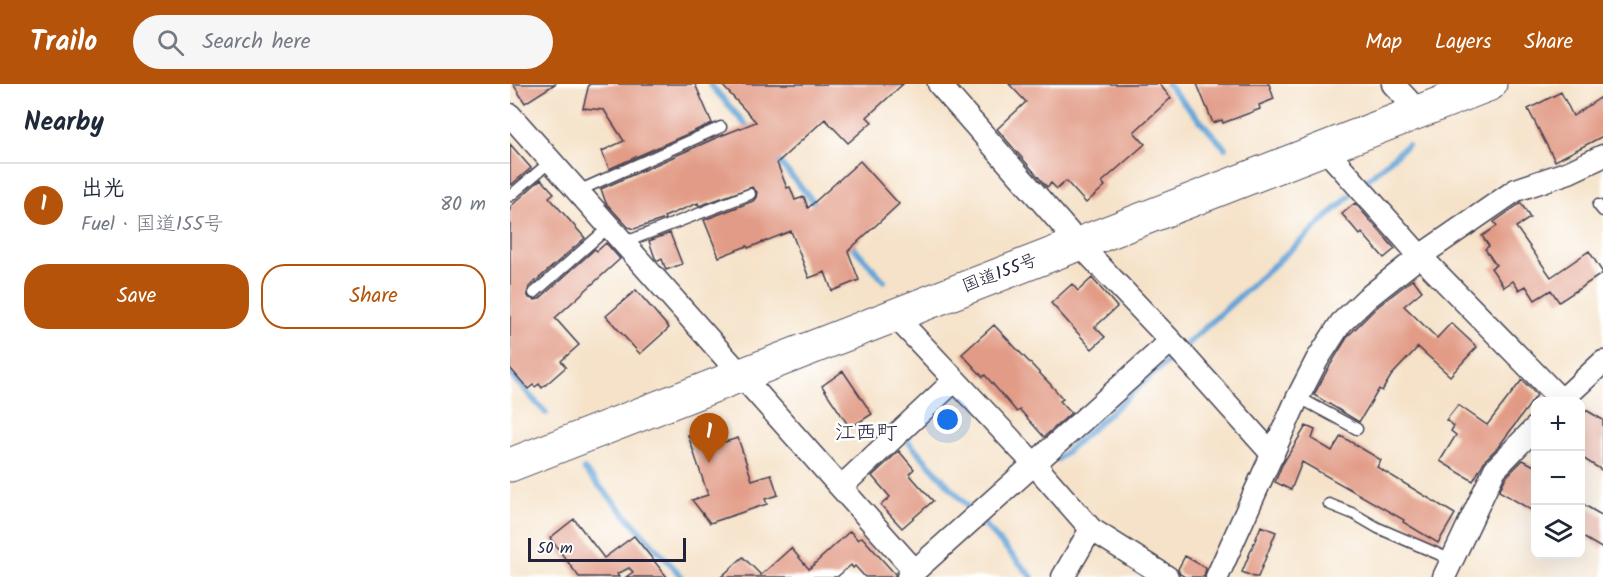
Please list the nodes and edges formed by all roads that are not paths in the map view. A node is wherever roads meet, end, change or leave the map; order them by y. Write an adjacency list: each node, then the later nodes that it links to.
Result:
1 (939, 84): 14 (street)
2 (1393, 84): 4 (street)
3 (1491, 84): 4 (highway, 国道155号)
4 (1419, 112): 7 (highway, 国道155号)
5 (510, 115): 9 (street)
6 (721, 127): 10 (lane)
7 (1324, 148): 14 (highway, 国道155号); 15 (street)
8 (1603, 156): 15 (street)
9 (550, 161): 10 (street); 12 (lane)
10 (578, 191): 13 (street)
11 (750, 194): 13 (lane)
12 (510, 196)
13 (616, 235): 16 (lane); 20 (street)
14 (1079, 244): 17 (highway, 国道155号); 18 (street)
15 (1420, 256): 22 (street); 24 (street)
16 (534, 293)
17 (894, 315): 20 (highway, 国道155号); 21 (street)
18 (1171, 341): 27 (street); 28 (street)
19 (1603, 362): 23 (street)
20 (741, 375): 29 (highway, 国道155号); 30 (street)
21 (955, 380): 28 (street); 30 (street)
22 (1556, 397)
23 (1564, 397)
24 (1298, 398): 25 (lane); 27 (street)
25 (1357, 429)
26 (1531, 432): 33 (street)
27 (1273, 455): 37 (street)
28 (1034, 464): 32 (street); 34 (street)
29 (510, 465)
30 (841, 487): 34 (street)
31 (1329, 504): 33 (lane)
32 (1091, 529): 35 (street); 36 (street)
33 (1448, 568)
34 (912, 574)
35 (1063, 577)
36 (1167, 577)
37 (1217, 577)

